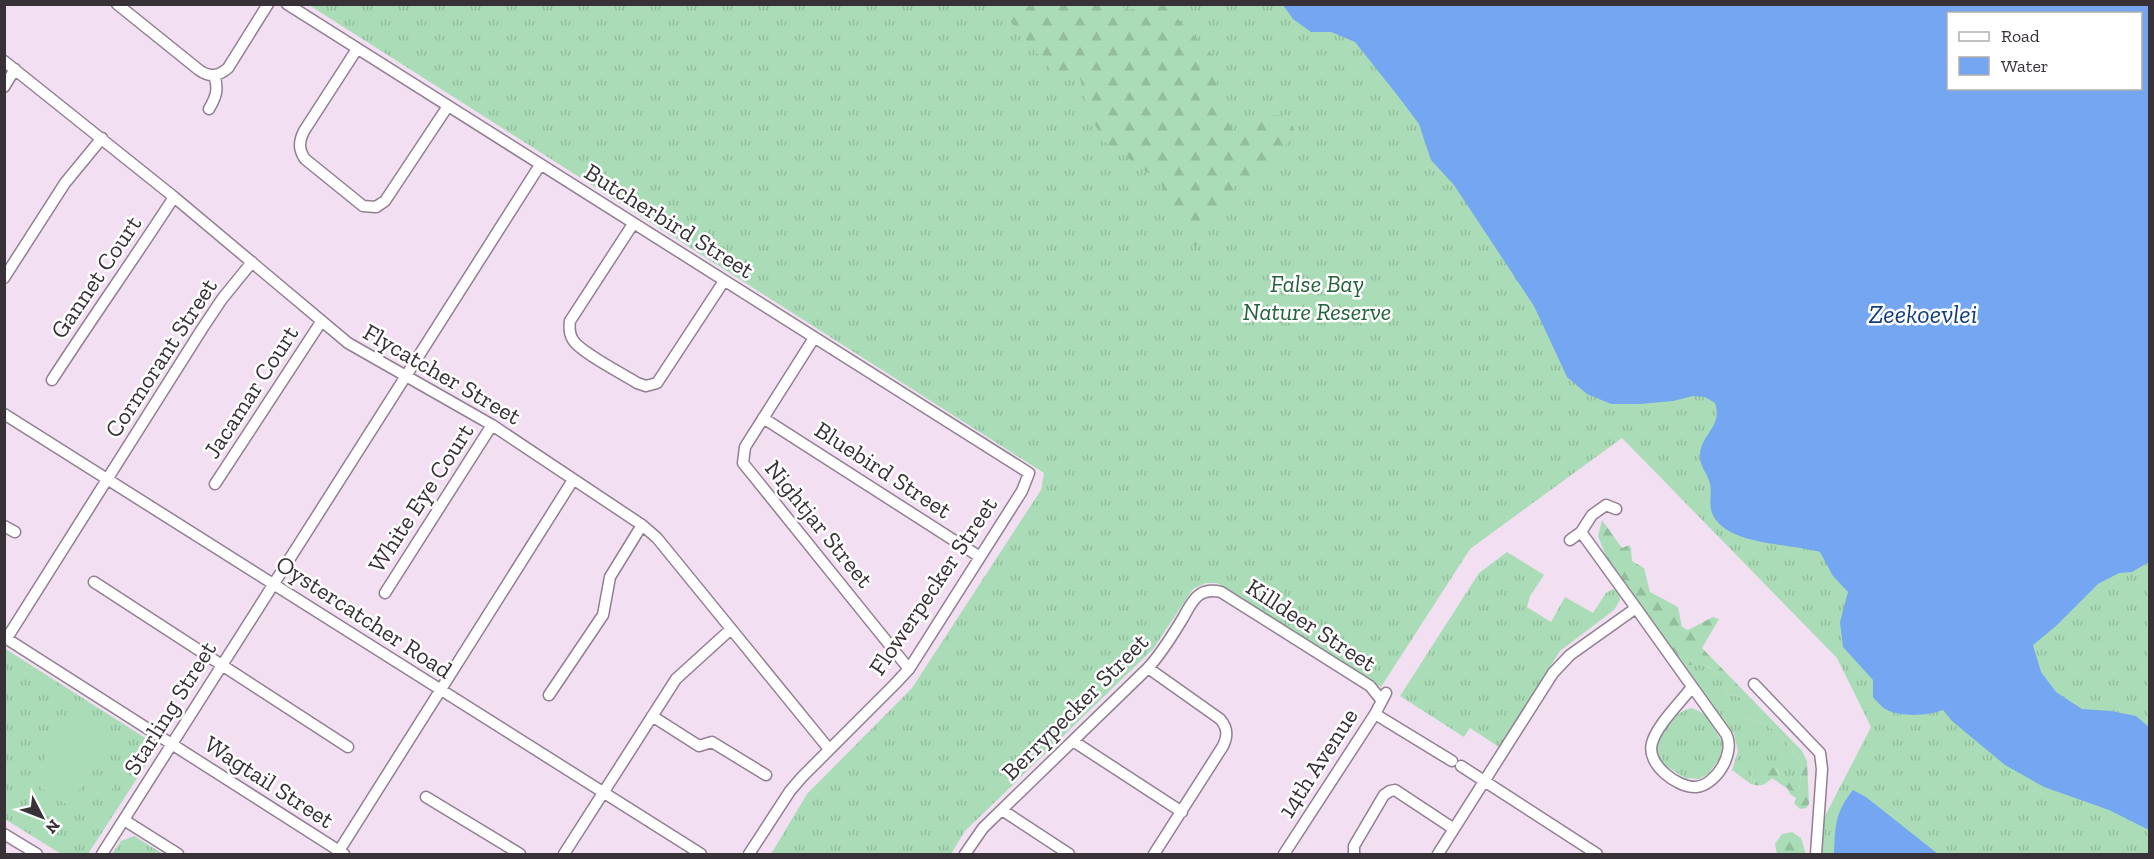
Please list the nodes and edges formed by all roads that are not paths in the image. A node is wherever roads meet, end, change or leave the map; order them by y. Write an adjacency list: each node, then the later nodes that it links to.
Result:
1 (117, 4): 7 (street)
2 (268, 4): 7 (street)
3 (287, 4): 4 (street, Butcherbird Street)
4 (357, 49): 9 (street, Butcherbird Street); 9 (street)
5 (4, 61): 6 (street, Flycatcher Street)
6 (15, 69): 8 (street); 11 (street, Flycatcher Street)
7 (214, 75): 10 (street)
8 (4, 87)
9 (448, 106): 12 (street, Butcherbird Street)
10 (209, 109)
11 (102, 138): 13 (street, Flycatcher Street); 16 (street)
12 (540, 165): 14 (street, Butcherbird Street); 20 (street, Starling Street)
13 (174, 197): 15 (street, Flycatcher Street); 21 (street, Gannet Court)
14 (633, 224): 17 (street, Butcherbird Street); 17 (street)
15 (252, 262): 18 (street, Flycatcher Street); 26 (street, Cormorant Street)
16 (4, 278)
17 (724, 281): 19 (street, Butcherbird Street)
18 (321, 322): 20 (street, Flycatcher Street); 28 (street, Jacamar Court)
19 (814, 338): 23 (street, Nightjar Street); 25 (street, Butcherbird Street)
20 (404, 376): 24 (street, Flycatcher Street); 37 (street, Starling Street)
21 (52, 380)
22 (4, 414): 26 (street, Oystercatcher Road)
23 (763, 418): 35 (street, Bluebird Street); 45 (street, Nightjar Street)
24 (492, 425): 27 (street, Flycatcher Street); 39 (street, White Eye Court)
25 (1029, 473): 35 (street, Flowerpecker Street)
26 (108, 479): 37 (street, Oystercatcher Road); 42 (street, Cormorant Street)
27 (573, 480): 30 (street, Flycatcher Street); 48 (street)
28 (215, 484)
29 (1616, 509): 33 (street)
30 (642, 525): 41 (street, Flycatcher Street); 49 (street)
31 (4, 526): 32 (street)
32 (15, 532)
33 (1581, 532): 34 (street); 40 (street)
34 (1570, 540)
35 (980, 557): 45 (street, Flowerpecker Street)
36 (94, 582): 43 (street)
37 (274, 584): 43 (street, Starling Street); 48 (street, Oystercatcher Road)
38 (1213, 590): 44 (street, Berrypecker Street); 50 (street, Killdeer Street)
39 (385, 593)
40 (1636, 608): 47 (street); 58 (street)
41 (731, 629): 52 (street); 56 (street, Flycatcher Street)
42 (6, 637): 54 (street, Wagtail Street)
43 (222, 664): 54 (street, Starling Street); 55 (street)
44 (1148, 668): 53 (street, Berrypecker Street); 62 (street)
45 (909, 669): 56 (street, Flowerpecker Street)
46 (1754, 684): 81 (street)
47 (1692, 687): 47 (street)
48 (440, 690): 59 (street, Oystercatcher Road); 66 (street)
49 (549, 695)
50 (1384, 697): 51 (street, 14th Avenue)
51 (1375, 714): 58 (street); 77 (street, 14th Avenue)
52 (652, 716): 57 (street); 59 (street)
53 (1073, 741): 61 (street, Berrypecker Street); 62 (street)
54 (172, 744): 63 (street, Starling Street); 66 (street, Wagtail Street)
55 (348, 747)
56 (830, 749): 73 (street, Flowerpecker Street)
57 (766, 775)
58 (1484, 780): 64 (street); 80 (street)
59 (603, 794): 71 (street); 72 (street, Oystercatcher Road)
60 (426, 797): 70 (street)
61 (1002, 810): 74 (street, Berrypecker Street); 75 (street)
62 (1182, 812): 76 (street)
63 (124, 820): 68 (street, Starling Street); 69 (street)
64 (1455, 829): 78 (street); 79 (street)
65 (4, 834): 67 (street)
66 (340, 853)
67 (37, 855)
68 (102, 855)
69 (178, 855)
70 (520, 855)
71 (564, 855)
72 (701, 855)
73 (749, 855)
74 (965, 855)
75 (1070, 855)
76 (1154, 855)
77 (1284, 855)
78 (1354, 855)
79 (1438, 855)
80 (1598, 855)
81 (1816, 855)

